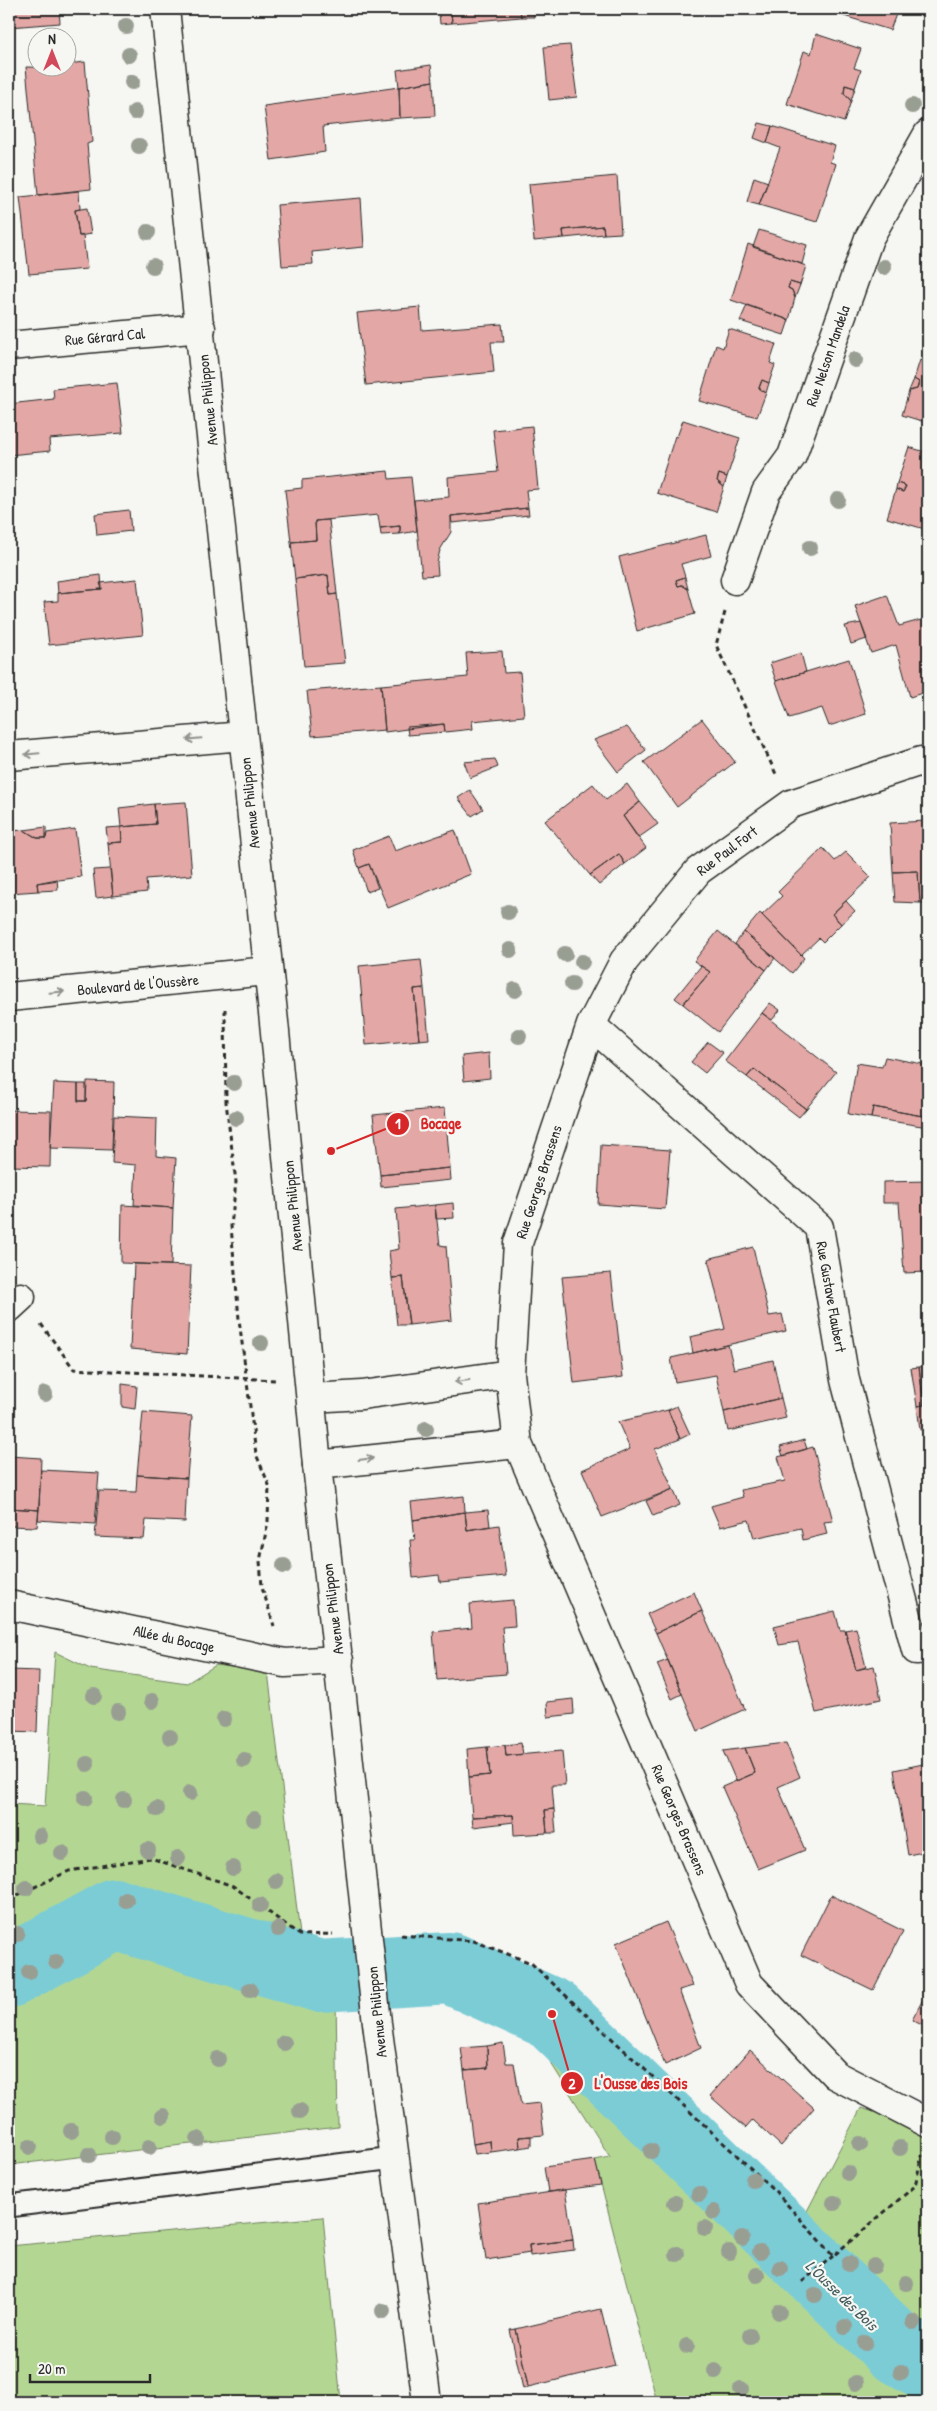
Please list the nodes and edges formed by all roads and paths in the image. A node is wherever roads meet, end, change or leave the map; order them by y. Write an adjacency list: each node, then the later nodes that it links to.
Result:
1 (166, 9): 3 (street, Avenue Philippon)
2 (928, 134): 5 (street, Rue Nelson Mandela)
3 (200, 328): 4 (street, Rue Gérard Cal); 7 (street, Avenue Philippon)
4 (9, 346)
5 (734, 580)
6 (716, 645): 10 (path)
7 (243, 736): 8 (street, one-way to 8); 11 (street, Avenue Philippon)
8 (9, 756)
9 (928, 763): 10 (street, Rue Paul Fort)
10 (790, 804): 14 (street, Rue Paul Fort)
11 (267, 971): 12 (street, Boulevard de l'Oussère); 18 (street, Avenue Philippon)
12 (225, 976): 13 (street, Boulevard de l'Oussère, one-way to 12); 17 (path)
13 (9, 997)
14 (591, 1025): 16 (street, Rue Georges Brassens); 22 (street, Rue Gustave Flaubert)
15 (15, 1302): 17 (path)
16 (510, 1374): 18 (street, one-way to 18); 19 (street, Rue Georges Brassens)
17 (246, 1378): 18 (path); 24 (path)
18 (311, 1390): 20 (street, Avenue Philippon)
19 (518, 1444): 20 (street, one-way to 19); 27 (street, Rue Georges Brassens)
20 (318, 1465): 23 (street, Avenue Philippon)
21 (9, 1605): 24 (street, Allée du Bocage)
22 (928, 1648)
23 (339, 1660): 24 (street, Allée du Bocage); 26 (street, Avenue Philippon)
24 (279, 1661)
25 (9, 1899): 26 (path)
26 (369, 1932): 28 (street, Avenue Philippon); 30 (path)
27 (926, 2136): 30 (path)
28 (394, 2158): 29 (lane); 32 (street, Avenue Philippon)
29 (9, 2206)
30 (833, 2256): 31 (path)
31 (802, 2282)
32 (427, 2402)

